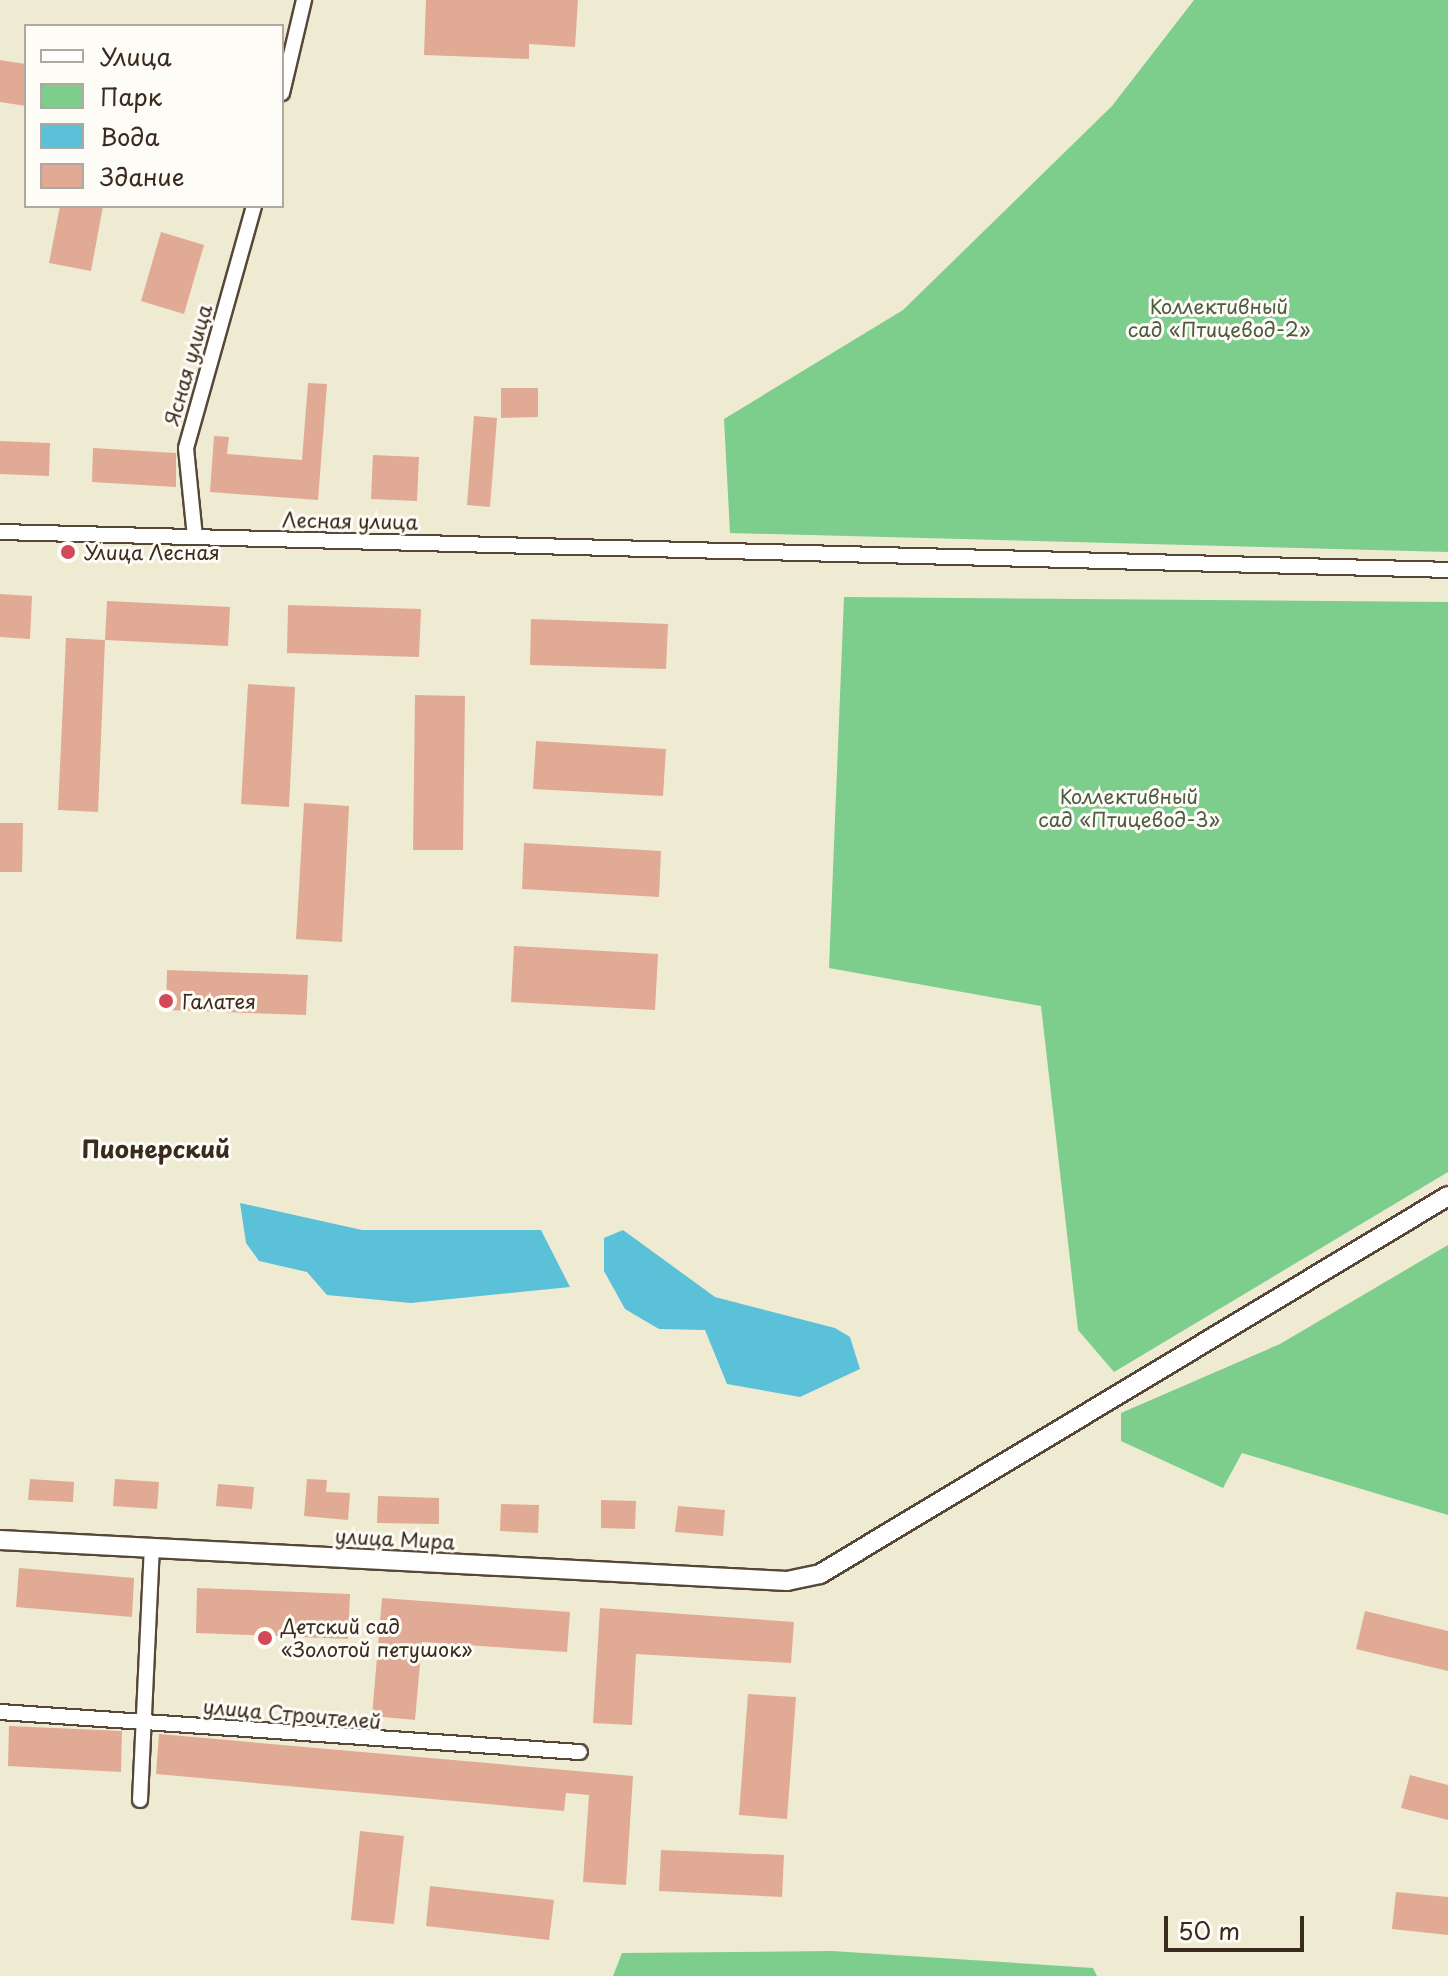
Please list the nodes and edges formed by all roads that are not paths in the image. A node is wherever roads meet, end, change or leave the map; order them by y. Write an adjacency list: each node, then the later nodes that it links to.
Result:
1 (304, 0): 2 (street)
2 (284, 85)
3 (253, 208): 5 (street, Ясная улица)
4 (0, 532): 5 (street, Лесная улица)
5 (195, 537): 6 (street, Лесная улица)
6 (1448, 570)
7 (1448, 1196): 9 (street, улица Мира)
8 (0, 1540): 9 (street, улица Мира)
9 (152, 1548): 11 (street)
10 (0, 1712): 11 (street, улица Строителей)
11 (142, 1721): 12 (street, улица Строителей); 13 (street)
12 (580, 1752)
13 (140, 1800)

